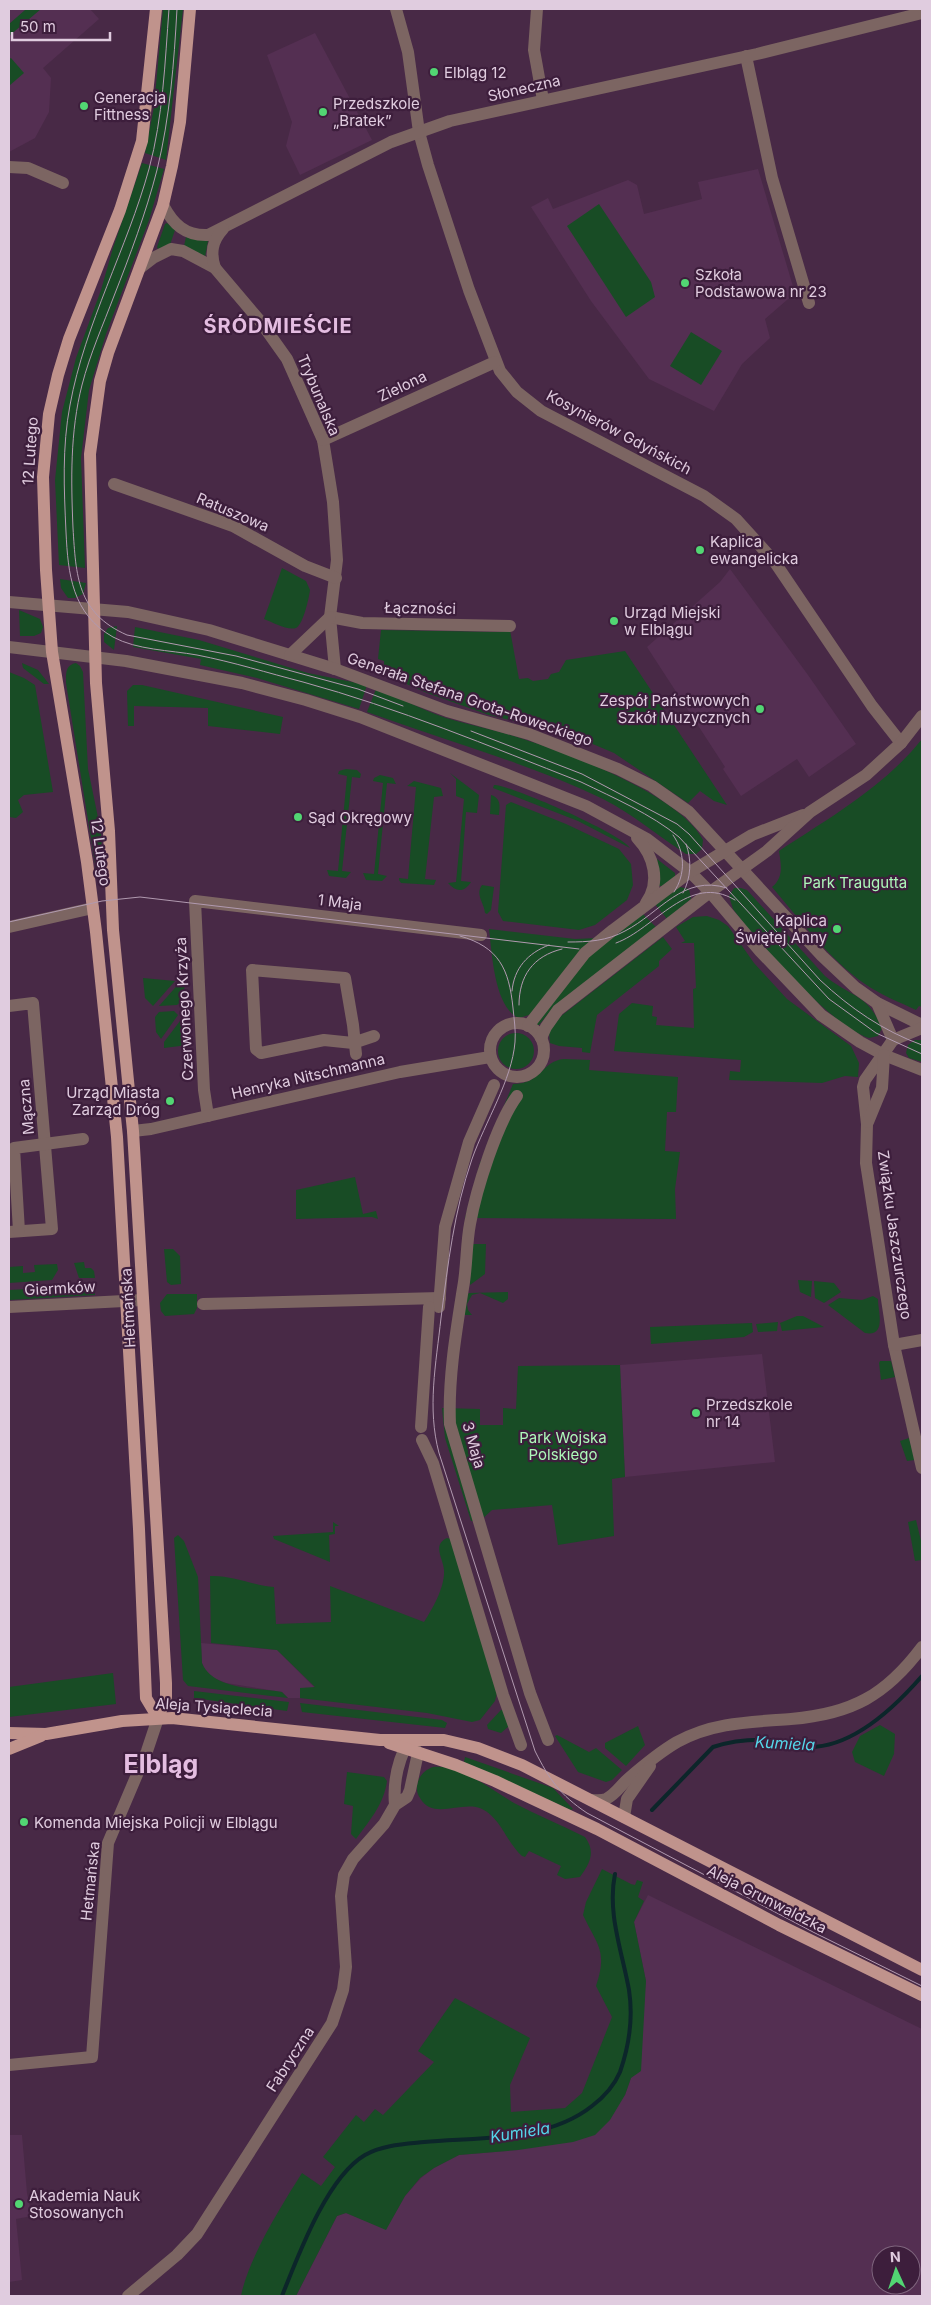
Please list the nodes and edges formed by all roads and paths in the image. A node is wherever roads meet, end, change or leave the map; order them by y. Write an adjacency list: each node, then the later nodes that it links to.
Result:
1 (156, 9): 21 (main road, 12 Lutego)
2 (190, 9): 11 (main road, 12 Lutego)
3 (396, 9): 8 (street, Kosynierów Gdyńskich)
4 (537, 9): 7 (street)
5 (922, 13): 6 (street, Słoneczna)
6 (746, 56): 7 (street, Słoneczna); 15 (street)
7 (543, 100): 8 (street, Słoneczna)
8 (419, 132): 12 (street, Słoneczna); 16 (street, Kosynierów Gdyńskich)
9 (9, 167): 10 (street)
10 (63, 182)
11 (163, 205): 12 (street, Słoneczna); 13 (main road, 12 Lutego)
12 (226, 226): 14 (street)
13 (140, 268): 14 (street); 22 (main road, 12 Lutego)
14 (215, 268): 17 (street, Trybunalska)
15 (810, 303)
16 (495, 362): 17 (street, Zielona); 31 (street, Kosynierów Gdyńskich)
17 (323, 440): 19 (street, Trybunalska)
18 (114, 484): 19 (street, Ratuszowa)
19 (336, 578): 23 (street, Trybunalska)
20 (9, 602): 21 (street, Generała Stefana Grota-Roweckiego)
21 (49, 606): 22 (street, Generała Stefana Grota-Roweckiego); 26 (main road, 12 Lutego)
22 (95, 609): 27 (street, Generała Stefana Grota-Roweckiego); 28 (main road, 12 Lutego)
23 (330, 617): 24 (street, Łączności); 27 (street); 29 (street, Trybunalska)
24 (510, 626)
25 (9, 647): 26 (street)
26 (52, 652): 28 (street); 41 (main road, 12 Lutego)
27 (290, 655): 29 (street, Generała Stefana Grota-Roweckiego)
28 (96, 656): 33 (street); 38 (main road, 12 Lutego)
29 (335, 670): 34 (street, Generała Stefana Grota-Roweckiego)
30 (922, 716): 31 (street)
31 (901, 743): 32 (street)
32 (810, 812): 34 (street); 35 (street)
33 (627, 827): 36 (street); 40 (street)
34 (726, 850): 35 (street, Generała Stefana Grota-Roweckiego); 36 (street)
35 (743, 869): 37 (street); 44 (street, Generała Stefana Grota-Roweckiego)
36 (690, 872): 37 (street); 40 (street)
37 (710, 892): 49 (street); 52 (street)
38 (111, 896): 59 (main road, Hetmańska)
39 (195, 901): 43 (street, 1 Maja); 57 (street, Czerwonego Krzyża)
40 (644, 907): 46 (street)
41 (93, 908): 42 (street); 64 (main road, Hetmańska)
42 (9, 927)
43 (481, 935)
44 (877, 1003): 47 (street, Generała Stefana Grota-Roweckiego); 50 (street)
45 (9, 1006): 61 (street, Mączna)
46 (528, 1026): 49 (street); 53 (street)
47 (922, 1027): 50 (street)
48 (374, 1036): 51 (street)
49 (541, 1038): 53 (street)
50 (893, 1040): 52 (street, Związku Jaszczurczego)
51 (354, 1048): 51 (street)
52 (884, 1055): 54 (street); 58 (street, Związku Jaszczurczego); 58 (street, Związku Jaszczurczego)
53 (490, 1057): 57 (street, Henryka Nitschmanna)
54 (922, 1070)
55 (494, 1085): 66 (street)
56 (517, 1096): 75 (street, 3 Maja)
57 (208, 1116): 59 (street, Henryka Nitschmanna)
58 (867, 1124): 69 (street, Związku Jaszczurczego)
59 (133, 1131): 63 (main road, Hetmańska)
60 (83, 1139): 61 (street, Mączna)
61 (45, 1143): 62 (street); 62 (street, Mączna)
62 (14, 1231)
63 (143, 1300): 64 (street, Giermków); 72 (main road, Hetmańska)
64 (126, 1301): 67 (street, Giermków); 72 (main road, Hetmańska)
65 (202, 1304): 66 (street)
66 (436, 1304): 77 (street)
67 (9, 1307)
68 (922, 1340): 69 (street)
69 (894, 1344): 70 (street, Związku Jaszczurczego)
70 (922, 1468)
71 (922, 1647): 80 (street)
72 (158, 1718): 74 (main road, Aleja Tysiąclecia); 76 (main road, Aleja Tysiąclecia); 86 (street, Hetmańska)
73 (9, 1733): 74 (main road, Aleja Tysiąclecia)
74 (46, 1734): 78 (main road, Aleja Tysiąclecia)
75 (548, 1740)
76 (406, 1744): 79 (street); 81 (main road, Aleja Tysiąclecia); 82 (street)
77 (521, 1745)
78 (9, 1749)
79 (418, 1753): 82 (street, Fabryczna); 85 (main road, Aleja Grunwaldzka)
80 (654, 1759): 81 (street); 83 (street)
81 (591, 1800): 83 (main road, Aleja Tysiąclecia)
82 (395, 1805): 87 (street, Fabryczna)
83 (624, 1817): 84 (main road, Aleja Grunwaldzka)
84 (922, 1970)
85 (922, 1995)
86 (9, 2064)
87 (128, 2296)

